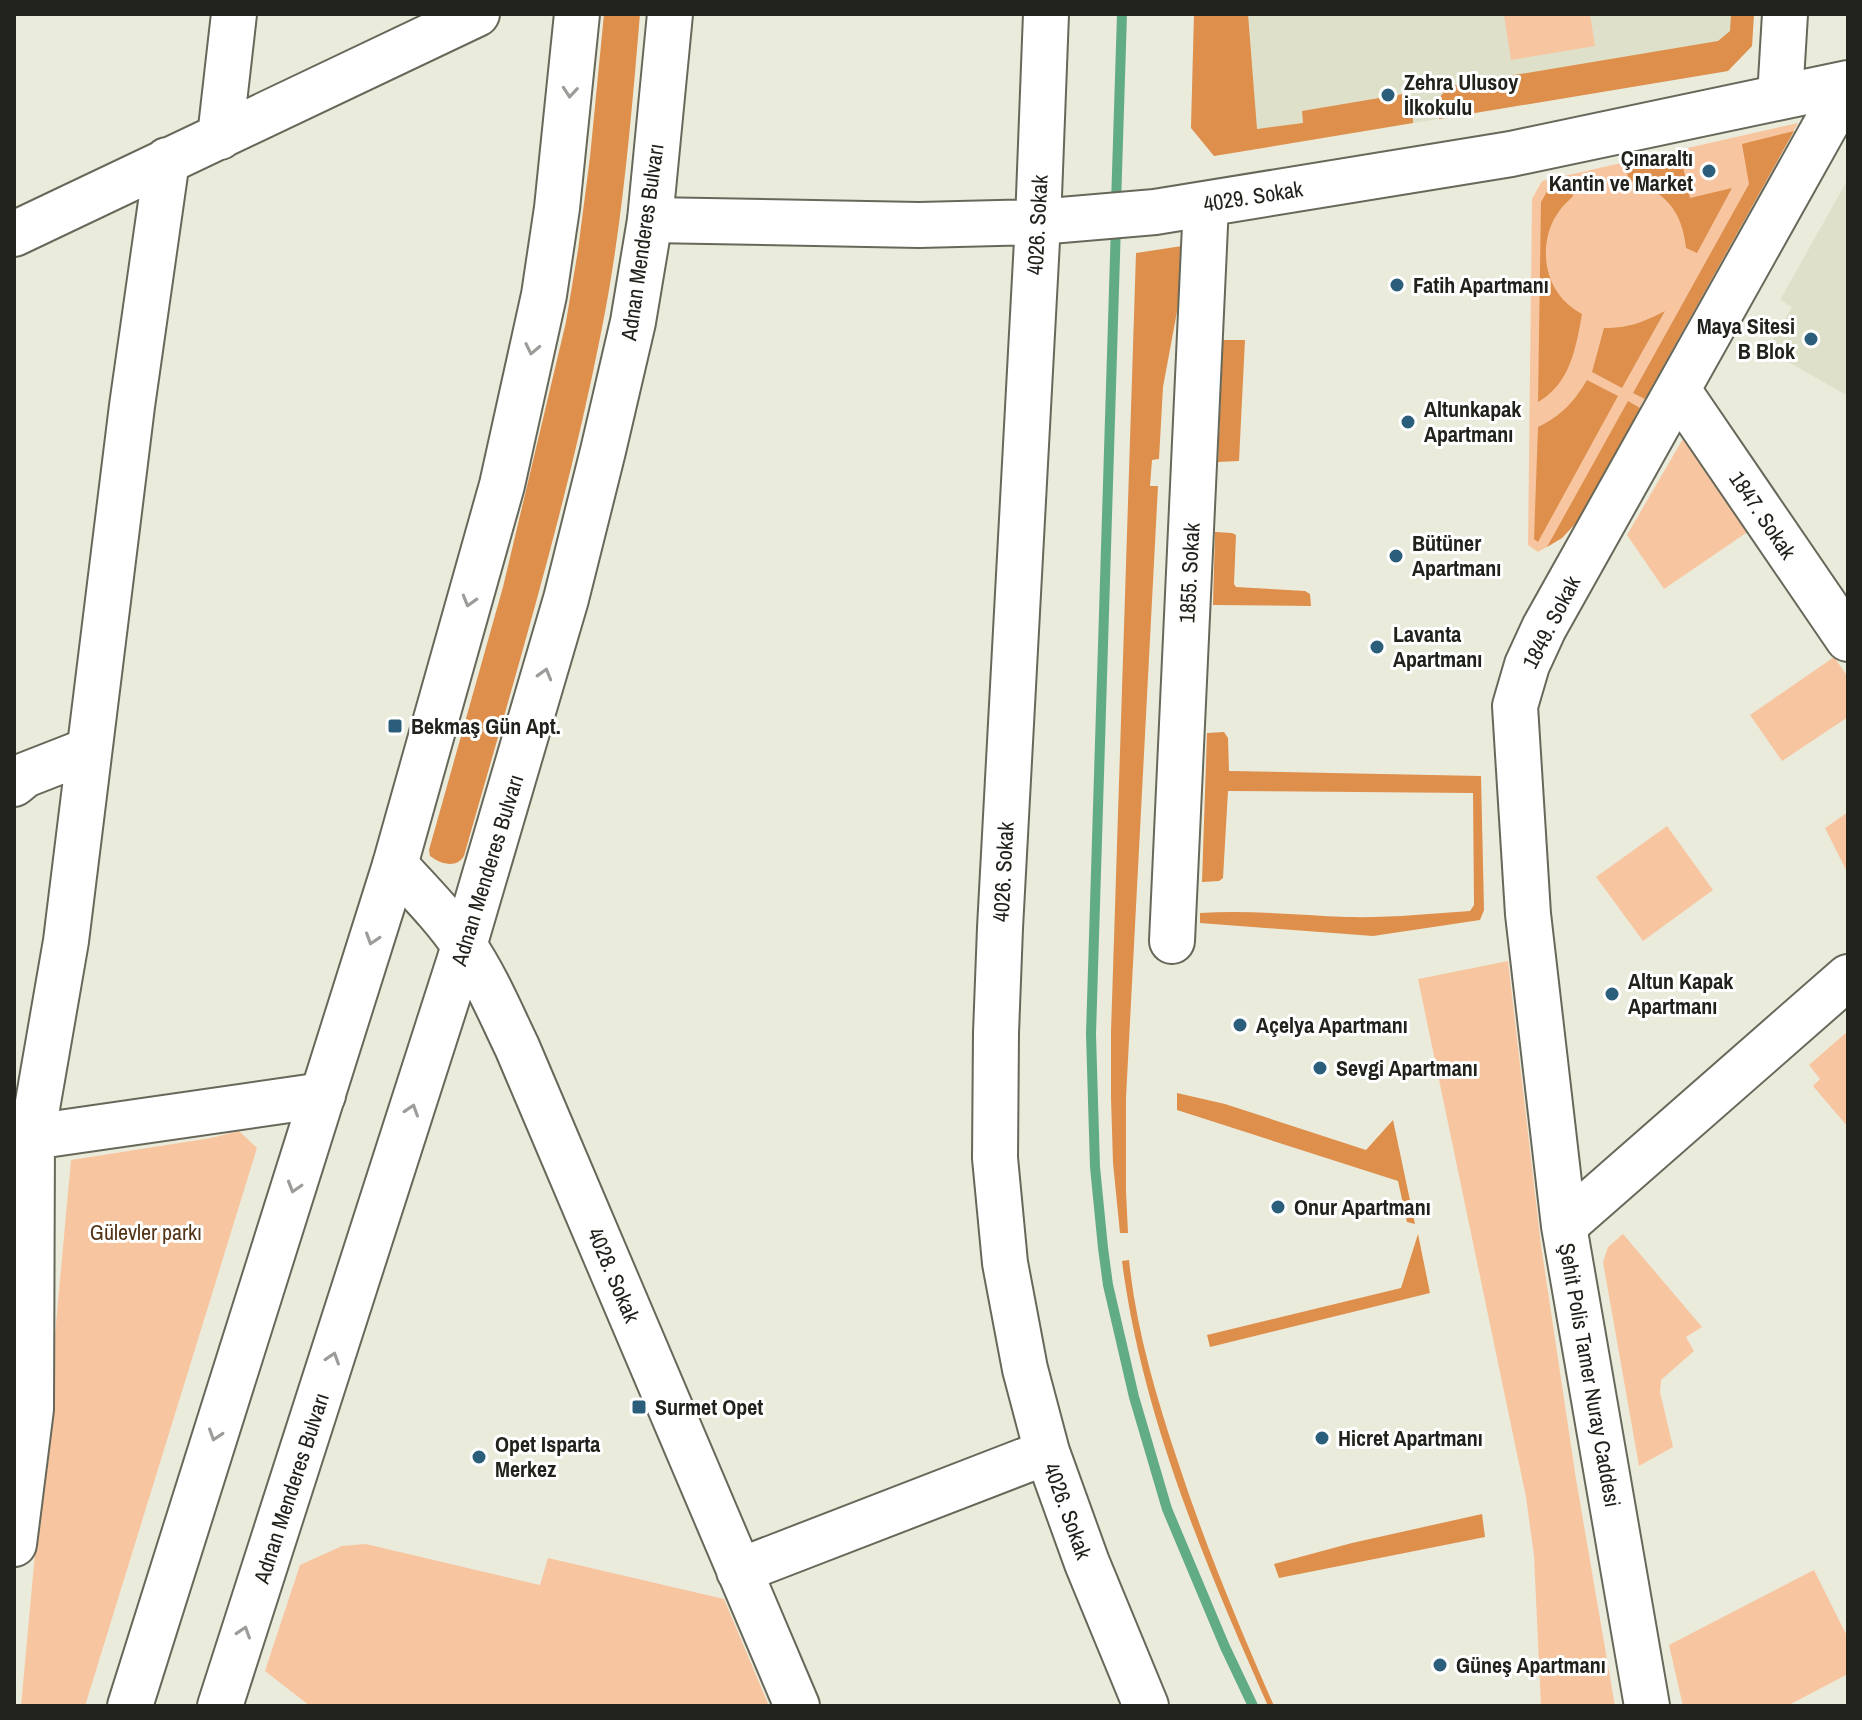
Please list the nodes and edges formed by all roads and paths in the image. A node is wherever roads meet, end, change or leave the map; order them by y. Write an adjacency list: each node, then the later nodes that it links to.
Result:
1 (234, 14): 9 (street)
2 (477, 14): 9 (street)
3 (577, 14): 19 (street, one-way to 19)
4 (670, 14): 12 (street, Adnan Menderes Bulvarı)
5 (1046, 14): 13 (street, 4026. Sokak)
6 (1785, 14): 8 (street)
7 (1848, 84): 8 (street, 4029. Sokak); 15 (street, 1849. Sokak)
8 (1780, 97): 11 (street, 4029. Sokak)
9 (220, 137): 10 (street)
10 (167, 160): 14 (street); 17 (street)
11 (1206, 204): 13 (street, 4029. Sokak); 20 (street, 1855. Sokak)
12 (650, 220): 13 (street, 4029. Sokak); 21 (street, Adnan Menderes Bulvarı, one-way to 12)
13 (1058, 221): 26 (street, 4026. Sokak)
14 (14, 234)
15 (1678, 390): 16 (street, 1847. Sokak); 25 (street, 1849. Sokak)
16 (1848, 639)
17 (89, 750): 18 (street); 24 (street)
18 (18, 774)
19 (395, 865): 21 (street, 4028. Sokak); 23 (street, one-way to 23)
20 (1172, 941)
21 (464, 946): 28 (street, 4028. Sokak); 30 (street, Adnan Menderes Bulvarı, one-way to 21)
22 (1848, 977): 25 (street, Şehit Polis Tamer Nuray Caddesi)
23 (323, 1095): 24 (street); 29 (street, one-way to 29)
24 (23, 1139): 27 (street)
25 (1564, 1226): 33 (street, Şehit Polis Tamer Nuray Caddesi)
26 (1047, 1452): 28 (street); 32 (street, 4026. Sokak)
27 (14, 1544)
28 (739, 1571): 31 (street, 4028. Sokak)
29 (130, 1706)
30 (220, 1706)
31 (797, 1706)
32 (1146, 1706)
33 (1647, 1706)

